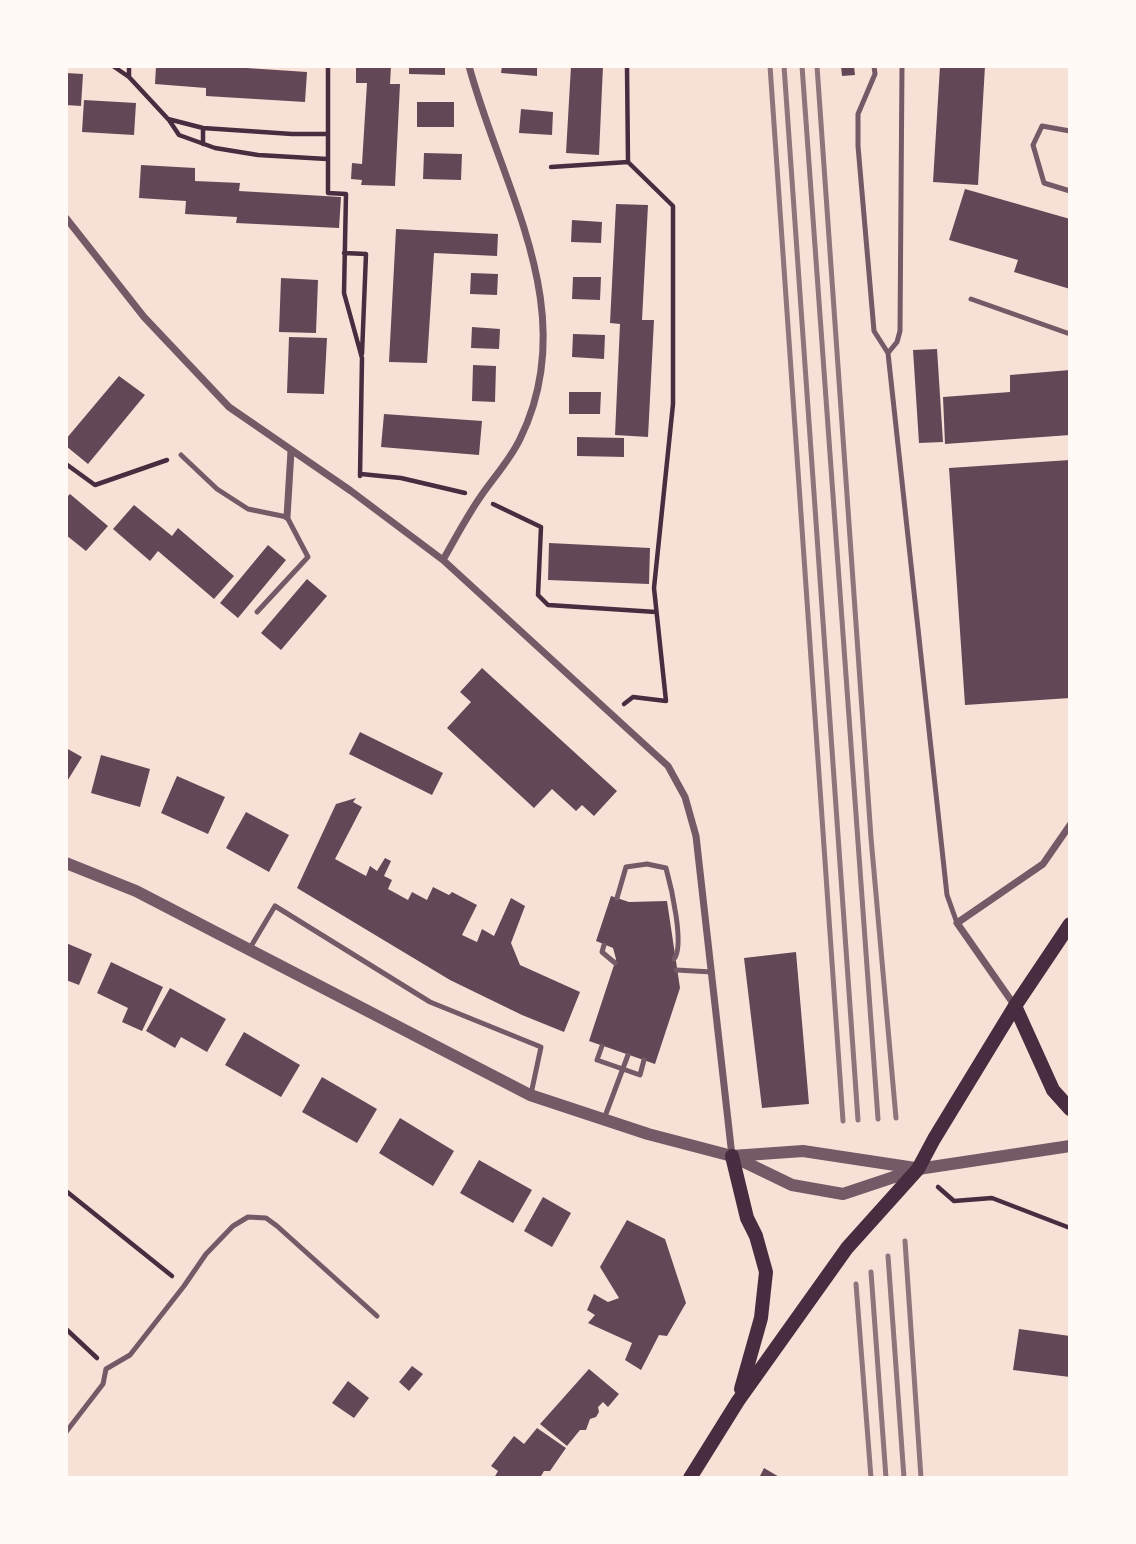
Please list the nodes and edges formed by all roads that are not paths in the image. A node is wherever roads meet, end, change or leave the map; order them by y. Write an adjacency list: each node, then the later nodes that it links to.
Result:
1 (469, 66): 13 (street)
2 (874, 66): 9 (lane)
3 (902, 66): 9 (lane)
4 (1069, 131): 5 (lane)
5 (1069, 191)
6 (66, 218): 10 (street)
7 (971, 299): 8 (lane)
8 (1069, 334)
9 (888, 353): 18 (lane)
10 (291, 451): 12 (street); 13 (street)
11 (181, 455): 12 (lane)
12 (287, 517): 14 (lane)
13 (443, 560): 25 (street)
14 (257, 612)
15 (1069, 825): 18 (street)
16 (66, 863): 21 (street)
17 (617, 898): 22 (lane)
18 (957, 923): 26 (street)
19 (1069, 924): 26 (main road)
20 (604, 945): 23 (lane)
21 (248, 951): 31 (street); 31 (lane)
22 (674, 959)
23 (615, 963)
24 (676, 970): 25 (lane)
25 (712, 972): 35 (street)
26 (1015, 1006): 32 (main road); 36 (main road)
27 (602, 1046): 30 (lane)
28 (628, 1055): 30 (lane)
29 (644, 1060): 30 (lane)
30 (623, 1069): 33 (lane)
31 (530, 1095): 33 (street)
32 (1069, 1109)
33 (604, 1119): 35 (street)
34 (1069, 1146): 36 (street)
35 (732, 1156): 36 (street); 36 (street); 38 (main road)
36 (919, 1169): 38 (main road)
37 (377, 1316): 39 (lane)
38 (737, 1401): 40 (main road)
39 (66, 1432)
40 (690, 1478)

